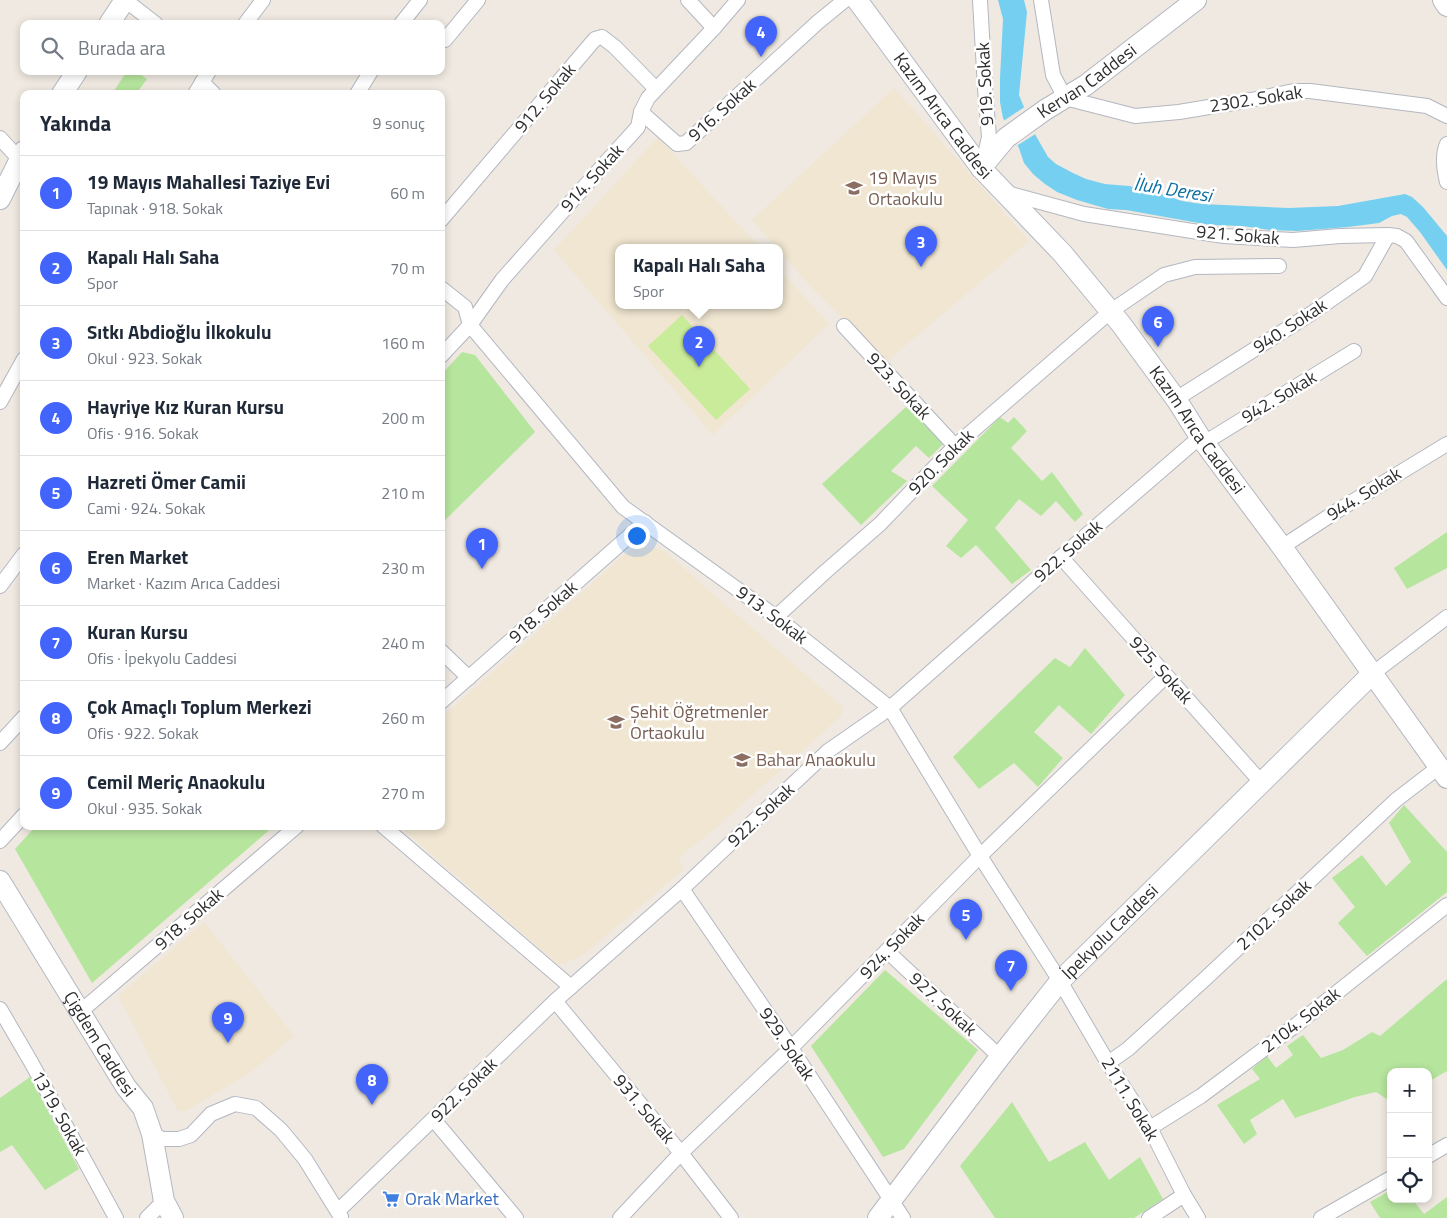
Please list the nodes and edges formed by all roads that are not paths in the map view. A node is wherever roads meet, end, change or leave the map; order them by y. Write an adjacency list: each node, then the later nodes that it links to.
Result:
1 (125, 0): 14 (street); 15 (street)
2 (263, 0): 16 (street)
3 (420, 0): 17 (street)
4 (478, 0): 19 (street)
5 (688, 0): 18 (street)
6 (738, 0): 18 (street, 914. Sokak)
7 (845, 0): 26 (street, 916. Sokak)
8 (857, 0): 32 (street, Kazım Arıca Caddesi)
9 (980, 0): 32 (street, 919. Sokak)
10 (1041, 0): 25 (street)
11 (1196, 0): 25 (street, Kervan Caddesi)
12 (1443, 0): 13 (street)
13 (1447, 6)
14 (112, 20)
15 (151, 20)
16 (248, 20)
17 (404, 20)
18 (714, 28): 22 (street, 914. Sokak)
19 (446, 40)
20 (74, 75): 23 (street)
21 (369, 75): 24 (street)
22 (656, 89): 26 (street, 914. Sokak); 36 (street, 912. Sokak)
23 (65, 90)
24 (359, 90)
25 (1065, 98): 27 (street, 2302. Sokak); 32 (street, Kervan Caddesi)
26 (641, 112): 42 (street, 914. Sokak)
27 (1447, 116)
28 (0, 138): 30 (street)
29 (1447, 144): 33 (street)
30 (20, 154)
31 (20, 157): 35 (street)
32 (981, 168): 34 (street, Kazım Arıca Caddesi)
33 (1447, 182)
34 (1003, 192): 37 (street, 921. Sokak); 41 (street, Kazım Arıca Caddesi)
35 (0, 199)
36 (445, 215)
37 (1388, 235): 40 (street, 921. Sokak); 47 (street, 940. Sokak)
38 (1279, 266): 41 (street, 920. Sokak)
39 (445, 291): 42 (street, 913. Sokak)
40 (1447, 298)
41 (1110, 311): 47 (street, Kazım Arıca Caddesi); 51 (street, 920. Sokak)
42 (470, 325): 45 (street, 914. Sokak); 52 (street, 913. Sokak)
43 (844, 326): 51 (street, 923. Sokak)
44 (1354, 351): 49 (street, 942. Sokak)
45 (445, 352)
46 (20, 366): 48 (street)
47 (1176, 399): 49 (street, Kazım Arıca Caddesi)
48 (0, 402)
49 (1202, 440): 53 (street, Kazım Arıca Caddesi); 54 (street, 922. Sokak)
50 (1447, 444): 53 (street, 944. Sokak)
51 (955, 446): 57 (street, 920. Sokak)
52 (645, 522): 57 (street, 913. Sokak); 62 (street, 918. Sokak)
53 (1282, 547): 60 (street, Kazım Arıca Caddesi)
54 (1061, 557): 61 (street, 925. Sokak); 64 (street, 922. Sokak)
55 (20, 559): 56 (street)
56 (0, 586)
57 (776, 617): 64 (street, 913. Sokak)
58 (1447, 618): 60 (street)
59 (445, 655): 62 (street)
60 (1372, 674): 67 (street, Kazım Arıca Caddesi); 68 (street, İpekyolu Caddesi)
61 (1166, 676): 68 (street, 925. Sokak); 73 (street, 924. Sokak)
62 (469, 678): 63 (street, 918. Sokak)
63 (445, 699)
64 (890, 708): 73 (street, 913. Sokak); 75 (street, 922. Sokak)
65 (20, 721): 66 (street)
66 (0, 743)
67 (1443, 772): 85 (street, 2102. Sokak)
68 (1261, 782): 78 (street, İpekyolu Caddesi)
69 (20, 819): 72 (street)
70 (292, 830): 82 (street, 918. Sokak)
71 (388, 830): 79 (street)
72 (0, 841)
73 (980, 856): 77 (street, 924. Sokak); 78 (street, 913. Sokak)
74 (0, 882): 82 (street, Çigdem Caddesi)
75 (682, 889): 79 (street, 922. Sokak); 83 (street, 929. Sokak)
76 (1447, 905): 87 (street, 2104. Sokak)
77 (887, 951): 83 (street, 924. Sokak); 84 (street, 927. Sokak)
78 (1060, 981): 84 (street, İpekyolu Caddesi); 85 (street, 2111. Sokak)
79 (571, 988): 80 (street, 922. Sokak)
80 (555, 1001): 86 (street, 922. Sokak); 90 (street, 931. Sokak)
81 (0, 1009): 97 (street, 1319. Sokak)
82 (80, 1012): 88 (street, Çigdem Caddesi)
83 (791, 1048): 90 (street, 924. Sokak); 94 (street, 929. Sokak)
84 (1000, 1057): 94 (street, İpekyolu Caddesi)
85 (1108, 1063): 87 (street, 2111. Sokak)
86 (434, 1120): 96 (street, 922. Sokak); 99 (street)
87 (1150, 1128): 93 (street, 2111. Sokak)
88 (152, 1134): 95 (street, Çigdem Caddesi); 96 (street)
89 (1447, 1145): 91 (street)
90 (681, 1153): 100 (street, 924. Sokak); 101 (street, 931. Sokak)
91 (1432, 1154)
92 (1387, 1180): 106 (street)
93 (1184, 1195): 104 (street); 105 (street, 2111. Sokak)
94 (892, 1200): 102 (street, İpekyolu Caddesi); 103 (street, 929. Sokak)
95 (168, 1210): 98 (street)
96 (340, 1215)
97 (116, 1218)
98 (147, 1218)
99 (516, 1218)
100 (620, 1218)
101 (731, 1218)
102 (878, 1218)
103 (903, 1218)
104 (1149, 1218)
105 (1198, 1218)
106 (1321, 1218)

